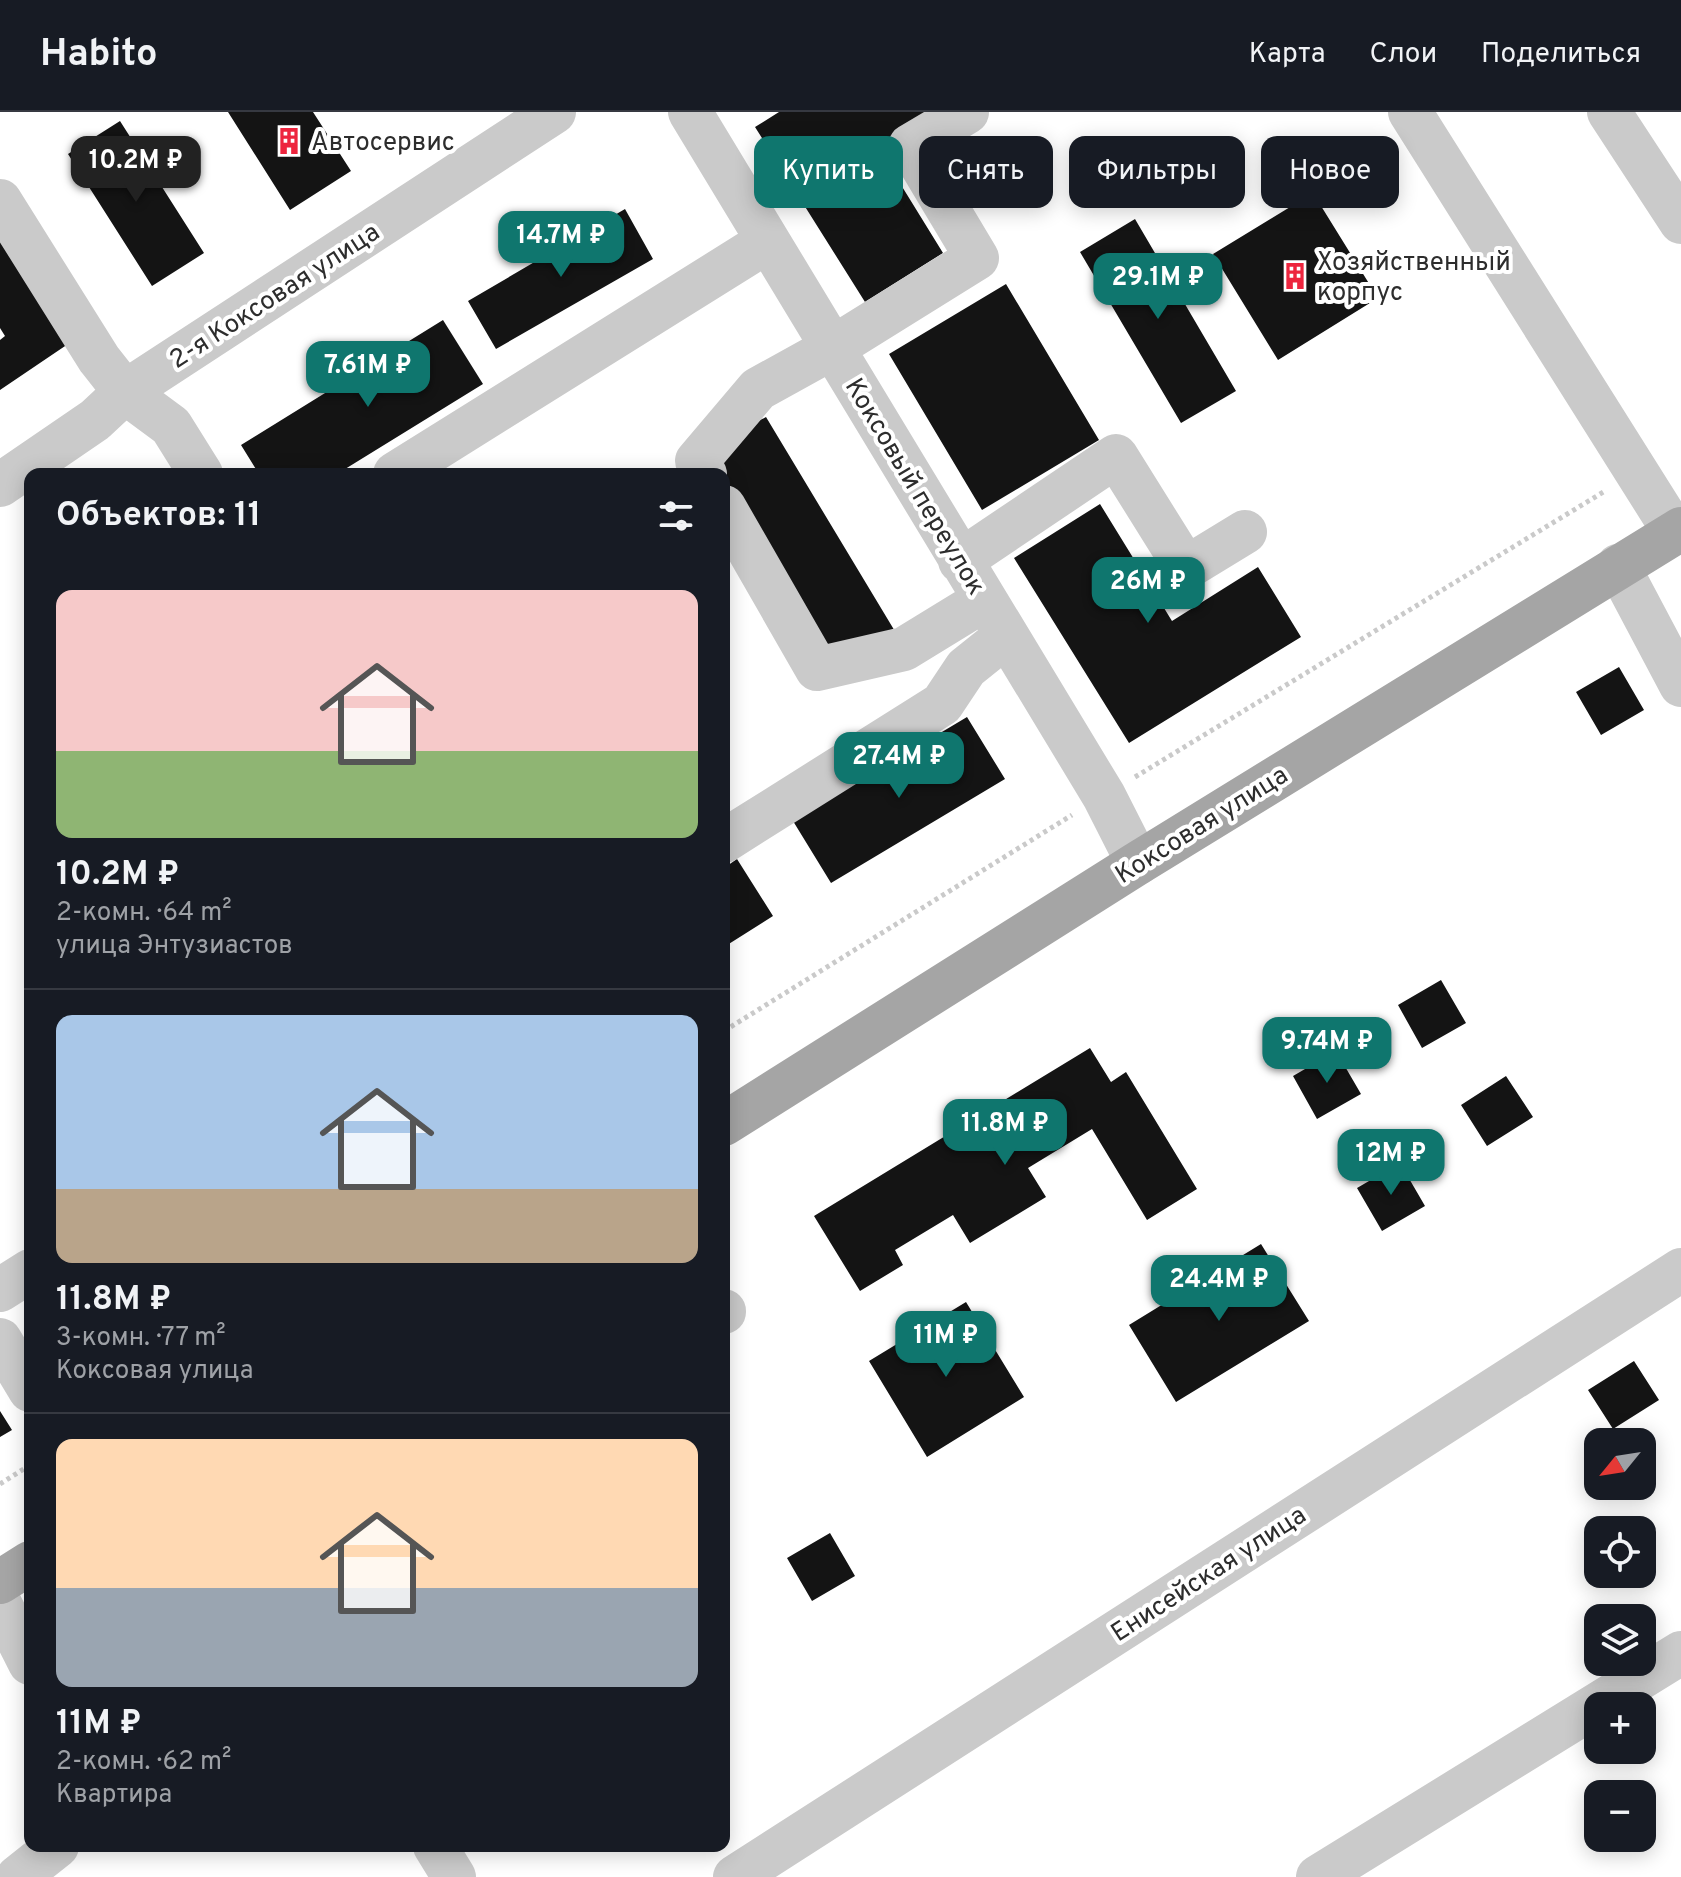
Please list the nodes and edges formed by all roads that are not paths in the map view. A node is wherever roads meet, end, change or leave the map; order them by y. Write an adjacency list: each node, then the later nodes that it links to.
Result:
1 (554, 112): 10 (street, 2-я Коксовая улица)
2 (690, 112): 8 (street, Коксовый переулок)
3 (967, 112): 9 (street)
4 (1410, 112): 18 (street)
5 (1609, 112): 7 (street)
6 (0, 201): 10 (street)
7 (1681, 222)
8 (768, 241): 9 (street, Коксовый переулок); 13 (street)
9 (834, 347): 14 (street); 20 (street, Коксовый переулок)
10 (125, 392): 11 (street, 2-я Коксовая улица); 12 (street)
11 (25, 468)
12 (197, 468)
13 (405, 468)
14 (701, 468)
15 (24, 469): 16 (street, 2-я Коксовая улица)
16 (0, 485)
17 (730, 517): 22 (street)
18 (1678, 531): 21 (main road, Коксовая улица)
19 (1245, 532): 20 (street)
20 (960, 561): 22 (street, Коксовый переулок)
21 (1618, 566): 24 (street); 26 (main road, Коксовая улица)
22 (984, 600): 23 (street, Коксовый переулок)
23 (1006, 636): 25 (street); 26 (street, Коксовый переулок)
24 (1681, 685)
25 (730, 837)
26 (1138, 863): 27 (main road, Коксовая улица)
27 (730, 1120)
28 (1681, 1270): 42 (street, Енисейская улица)
29 (24, 1275): 30 (street)
30 (0, 1290)
31 (0, 1340): 32 (street)
32 (24, 1380)
33 (24, 1567): 34 (main road)
34 (0, 1582)
35 (0, 1604): 36 (street)
36 (24, 1651)
37 (1681, 1653): 43 (street)
38 (49, 1852): 40 (street)
39 (439, 1852): 41 (street)
40 (18, 1877)
41 (454, 1877)
42 (735, 1877)
43 (1318, 1877)

